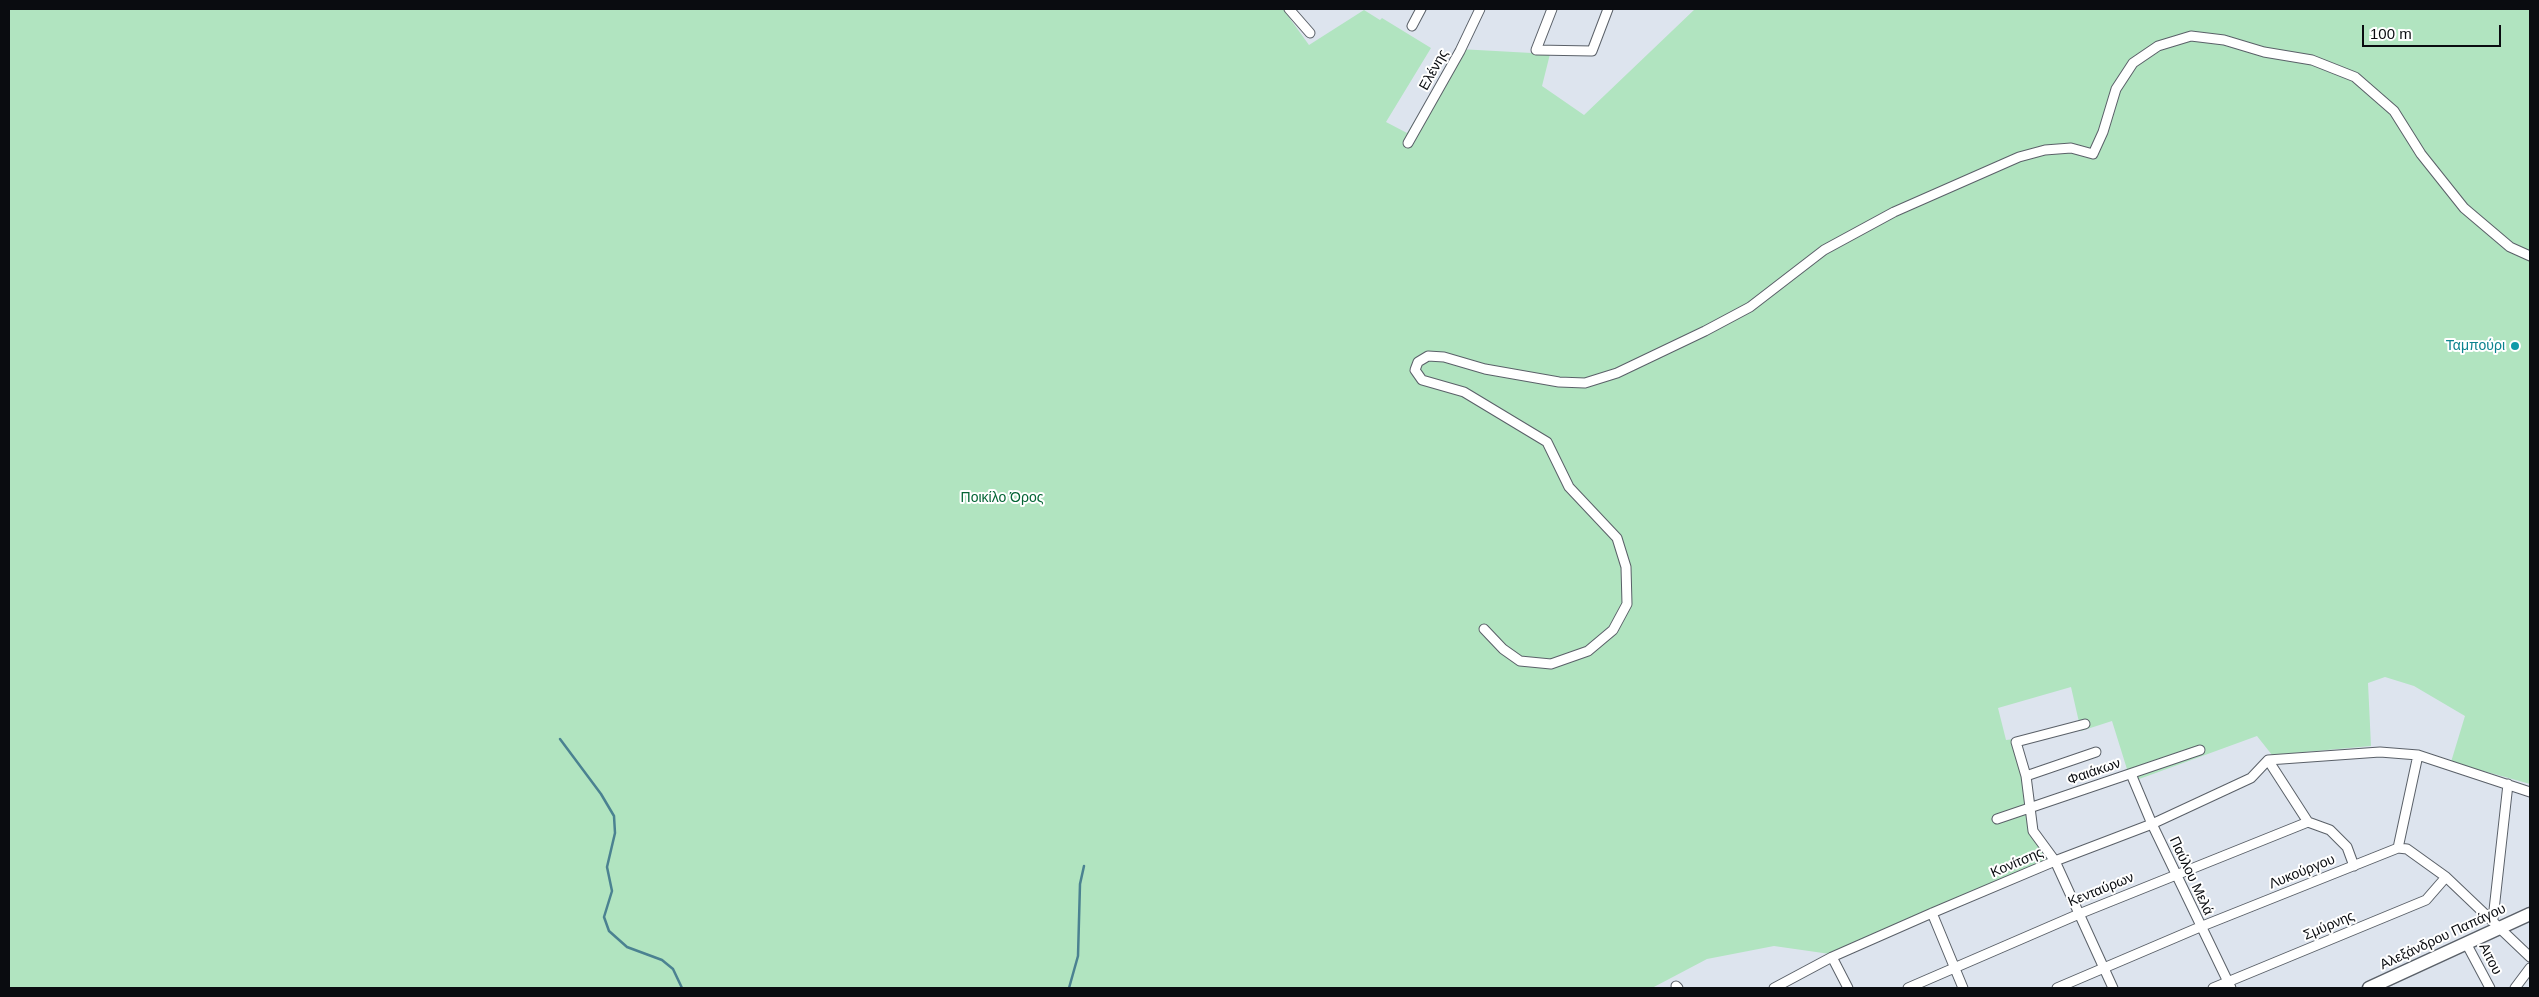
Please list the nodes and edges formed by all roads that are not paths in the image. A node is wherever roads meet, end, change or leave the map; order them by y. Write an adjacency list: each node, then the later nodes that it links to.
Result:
1 (1289, 9): 7 (street)
2 (1421, 9): 6 (street)
3 (1480, 9): 8 (street, Ελένης)
4 (1552, 9): 5 (street)
5 (1608, 9)
6 (1412, 26)
7 (1310, 34)
8 (1408, 143)
9 (2530, 256): 10 (street)
10 (1484, 628)
11 (2085, 724): 17 (street)
12 (2200, 750): 16 (street, Φαιάκων)
13 (2096, 752): 17 (street)
14 (2418, 755): 15 (street); 18 (street); 24 (street)
15 (2268, 760): 22 (street); 23 (street, Κονίτσης)
16 (2131, 774): 20 (street, Φαιάκων); 23 (street, Παύλου Μελά)
17 (2026, 776): 20 (street)
18 (2508, 784): 19 (street); 32 (street)
19 (2530, 792)
20 (2030, 808): 21 (street, Φαιάκων); 25 (street)
21 (1997, 819)
22 (2308, 822): 26 (street); 27 (street, Κενταύρων)
23 (2152, 824): 25 (street, Κονίτσης); 27 (street, Παύλου Μελά)
24 (2398, 848): 26 (street, Λυκούργου); 28 (street)
25 (2055, 861): 29 (street, Κονίτσης); 30 (street)
26 (2354, 866): 33 (street, Λυκούργου)
27 (2176, 874): 30 (street, Κενταύρων); 33 (street, Παύλου Μελά)
28 (2446, 877): 32 (street); 40 (street, Σμύρνης)
29 (1932, 913): 36 (street, Κονίτσης); 37 (street)
30 (2079, 914): 37 (street, Κενταύρων); 39 (street)
31 (2530, 914): 32 (street, Αλεξάνδρου Παπάγου)
32 (2497, 923): 34 (street, Αλεξάνδρου Παπάγου); 35 (street)
33 (2200, 927): 39 (street, Λυκούργου); 40 (street, Παύλου Μελά)
34 (2466, 943): 41 (street, Αλεξάνδρου Παπάγου); 50 (street, Αιτου)
35 (2530, 956)
36 (1832, 957): 42 (street, Κονίτσης); 43 (street)
37 (1953, 967): 44 (street, Κενταύρων); 45 (street)
38 (2530, 968): 51 (street)
39 (2103, 969): 46 (street, Λυκούργου); 47 (street)
40 (2230, 985): 48 (street, Σμύρνης)
41 (2383, 985): 49 (street, Αλεξάνδρου Παπάγου)
42 (1774, 988)
43 (1848, 988)
44 (1908, 988)
45 (1963, 988)
46 (2058, 988)
47 (2113, 988)
48 (2213, 988)
49 (2368, 988)
50 (2490, 988)
51 (2514, 988)

